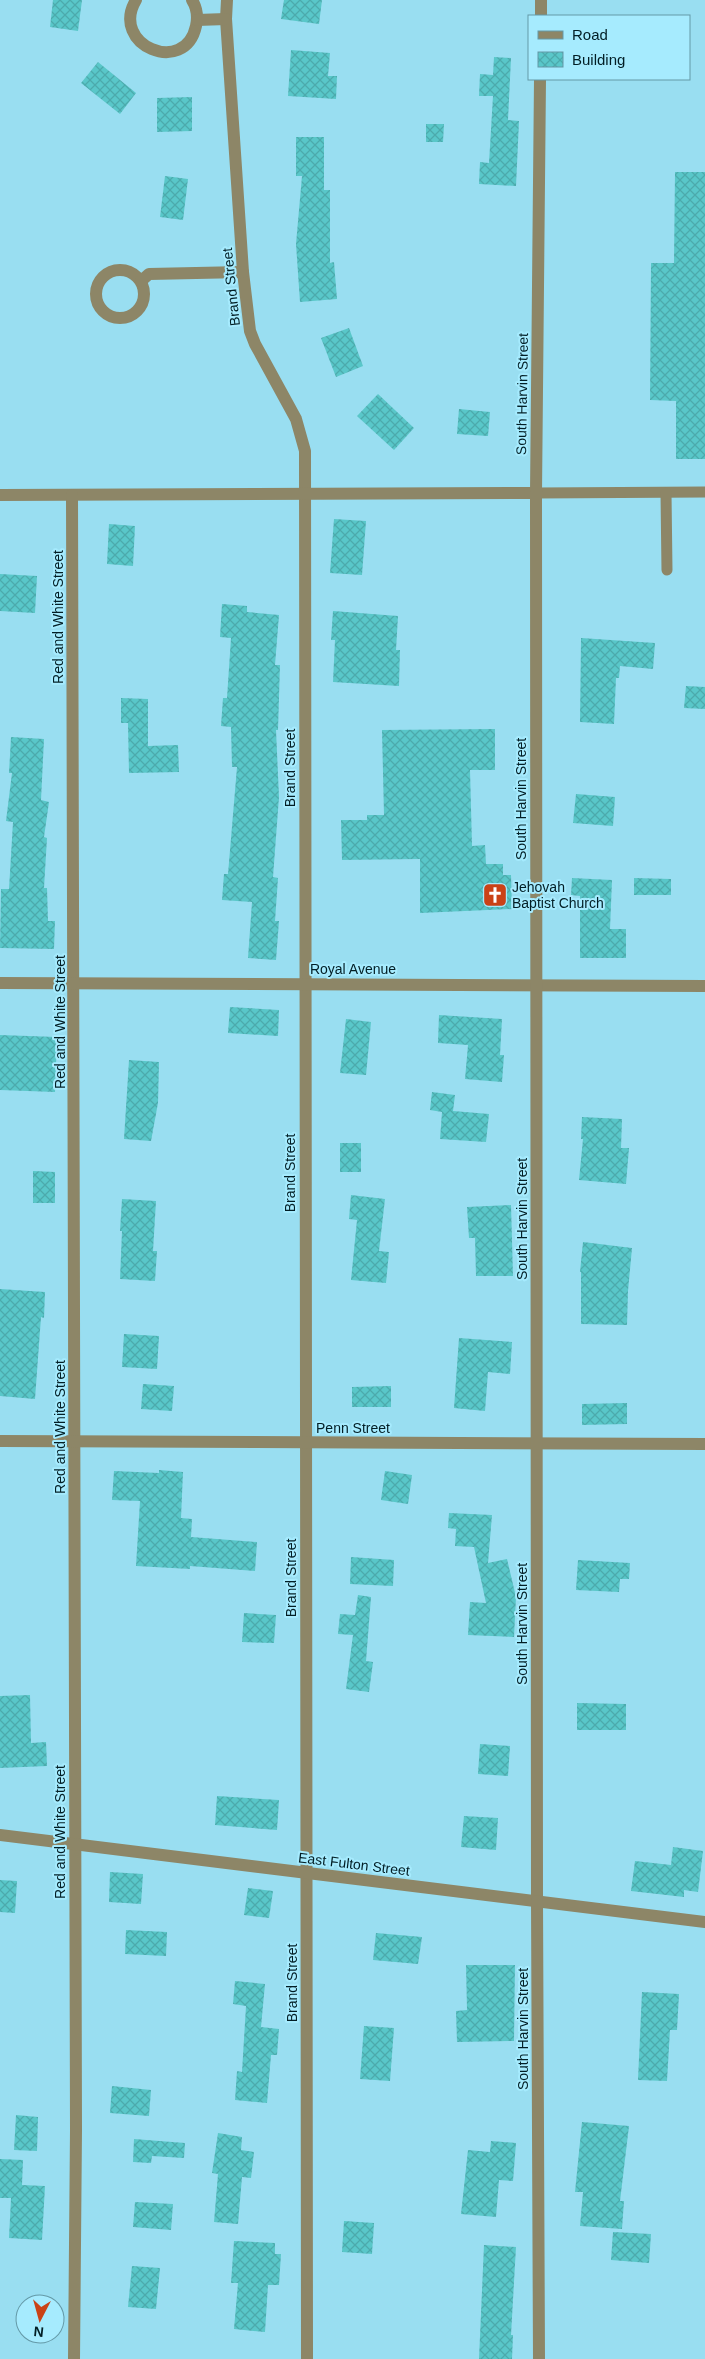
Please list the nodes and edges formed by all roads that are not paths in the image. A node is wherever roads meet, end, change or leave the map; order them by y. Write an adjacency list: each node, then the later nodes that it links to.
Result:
1 (136, 0): 7 (street)
2 (192, 0): 7 (street)
3 (227, 0): 6 (street, Brand Street)
4 (541, 0): 5 (street)
5 (541, 15)
6 (226, 19): 7 (street); 9 (street, Brand Street)
7 (198, 20)
8 (540, 80): 13 (street, South Harvin Street)
9 (243, 272): 10 (street); 16 (street, Brand Street)
10 (141, 281)
11 (666, 492): 12 (lane); 13 (lane); 17 (lane)
12 (705, 492)
13 (536, 493): 16 (street); 21 (street, South Harvin Street)
14 (0, 495): 15 (street)
15 (72, 495): 16 (street); 19 (street, Red and White Street)
16 (306, 495): 20 (street, Brand Street)
17 (667, 570)
18 (0, 983): 19 (street, Royal Avenue)
19 (75, 983): 20 (street, Royal Avenue); 24 (street, Red and White Street)
20 (305, 984): 21 (street, Royal Avenue); 25 (street, Brand Street)
21 (536, 985): 22 (street, Royal Avenue); 26 (street, South Harvin Street)
22 (705, 986)
23 (0, 1441): 24 (street, Penn Street)
24 (75, 1441): 25 (street, Penn Street); 29 (street, Red and White Street)
25 (306, 1442): 26 (street, Penn Street); 30 (street, Brand Street)
26 (537, 1444): 27 (street, Penn Street); 31 (street, South Harvin Street)
27 (705, 1444)
28 (0, 1836): 29 (street, East Fulton Street)
29 (75, 1845): 30 (street, East Fulton Street); 33 (street, Red and White Street)
30 (307, 1874): 31 (street, East Fulton Street); 34 (street, Brand Street)
31 (537, 1901): 32 (street, East Fulton Street); 35 (street, South Harvin Street)
32 (705, 1922)
33 (74, 2359)
34 (306, 2359)
35 (539, 2359)

